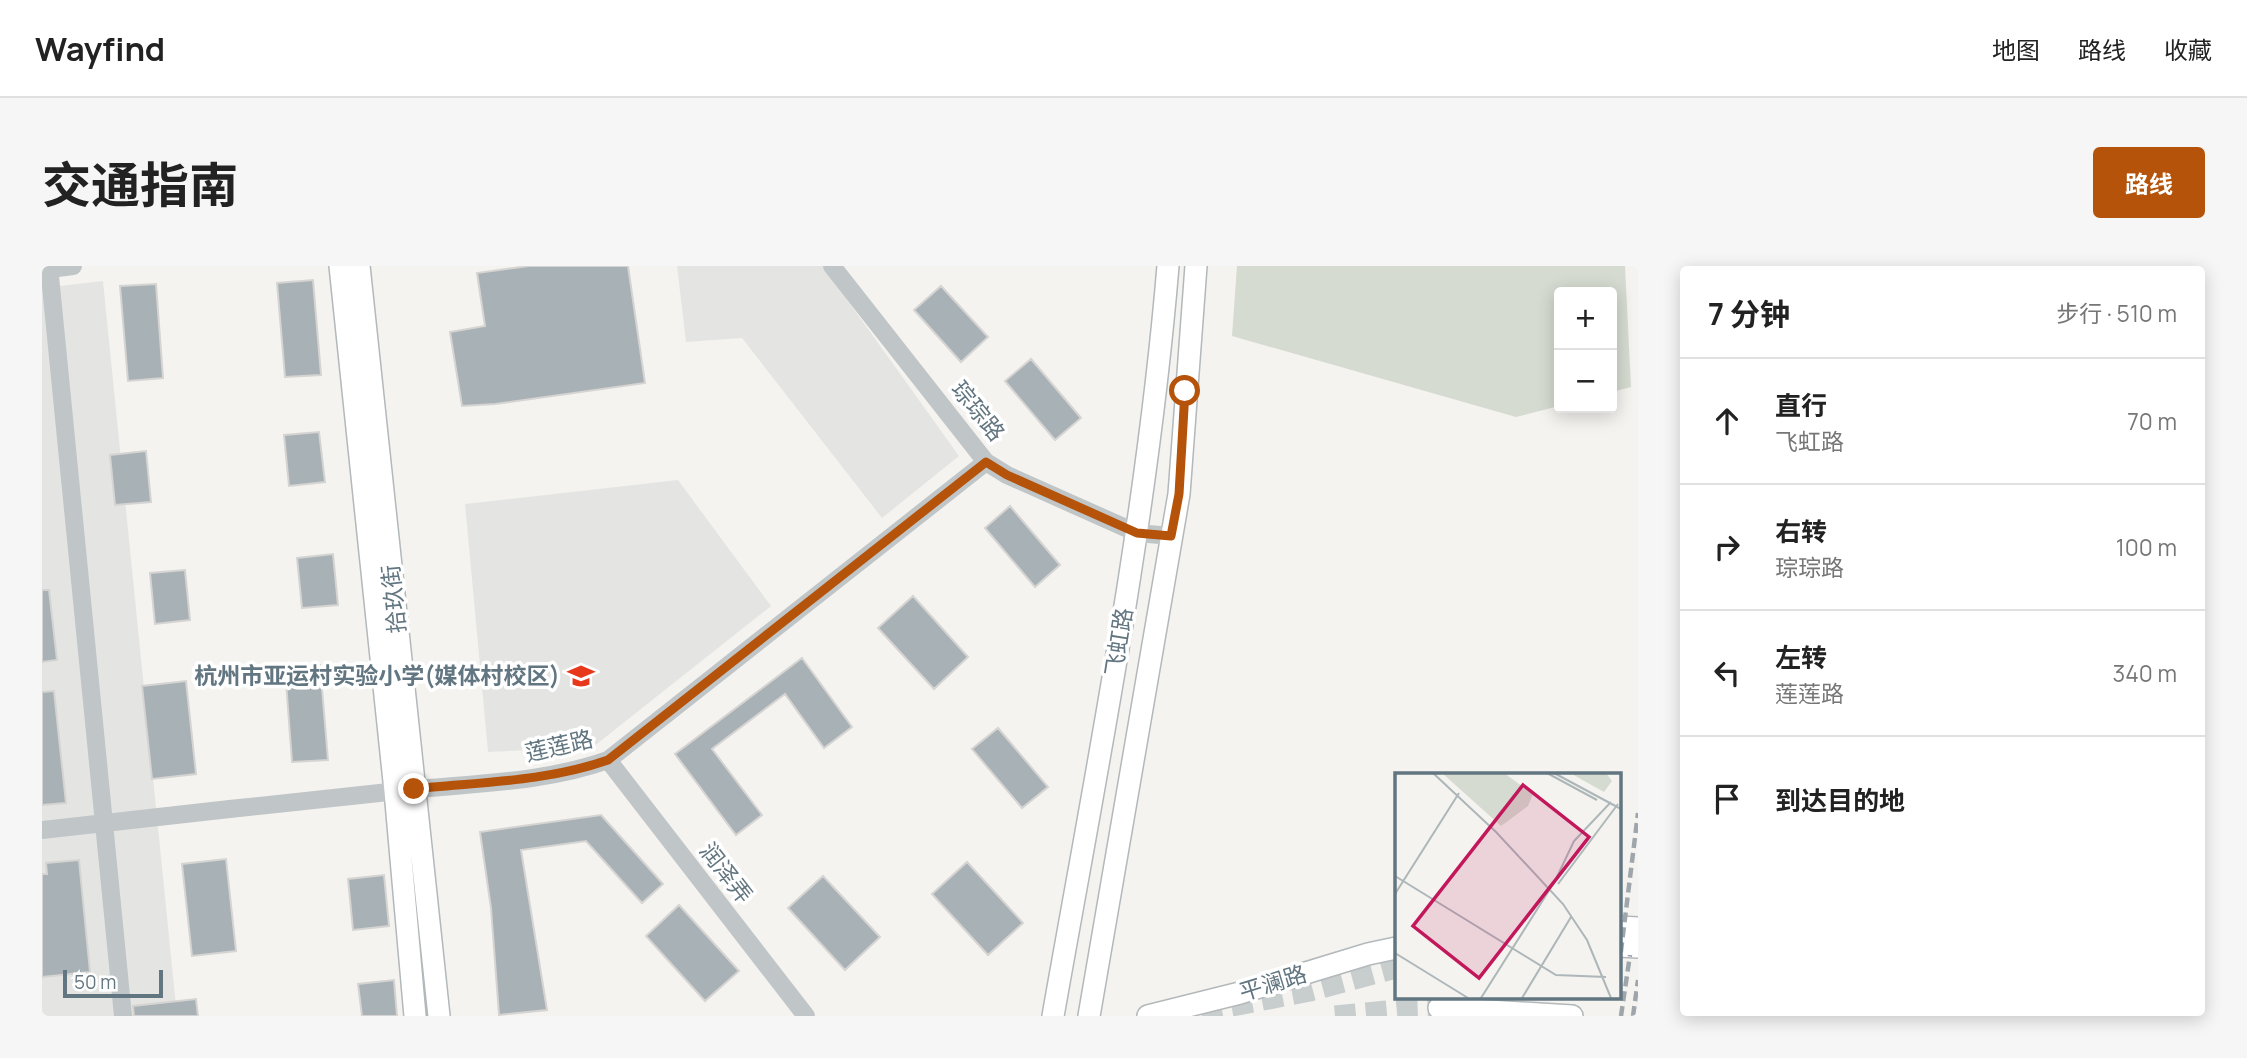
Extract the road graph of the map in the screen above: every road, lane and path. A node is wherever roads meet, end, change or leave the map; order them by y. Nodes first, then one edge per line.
1 (73, 266) edge
2 (340, 266) edge
3 (359, 266) edge
4 (832, 266) edge
5 (1168, 266) edge
6 (1196, 266) edge
7 (47, 268) edge
8 (986, 462) junction
9 (1137, 533) junction
10 (1171, 536) junction
11 (608, 760) junction
12 (404, 790) junction
13 (103, 823) junction
14 (42, 830) edge
15 (1620, 927) edge
16 (1638, 928) edge
17 (1620, 946) edge
18 (1638, 947) edge
19 (1395, 948) edge
20 (1439, 1008) tunnel mouth
21 (123, 1016) edge
22 (415, 1016) edge
23 (439, 1016) edge
24 (806, 1016) edge
25 (1053, 1016) edge
26 (1089, 1016) edge
27 (1148, 1016) edge
28 (1572, 1016) edge

1 - 7 street
2 - 12 main road, 拾玖街
3 - 12 main road, 拾玖街
4 - 8 street, 琮琮路
5 - 9 main road, 飞虹路
6 - 10 main road, 飞虹路
7 - 13 street
8 - 9 street, 琮琮路
8 - 11 street, 莲莲路
9 - 10 street, 琮琮路
9 - 25 main road, 飞虹路
10 - 26 main road, 飞虹路
11 - 12 street, 莲莲路
11 - 24 street, 润泽弄
12 - 13 street, 莲莲路
12 - 22 main road, 拾玖街
12 - 23 main road, 拾玖街
13 - 14 street, 莲莲路
13 - 21 street
15 - 16 main road
17 - 18 main road
19 - 27 main road, 平澜路
20 - 28 main road

